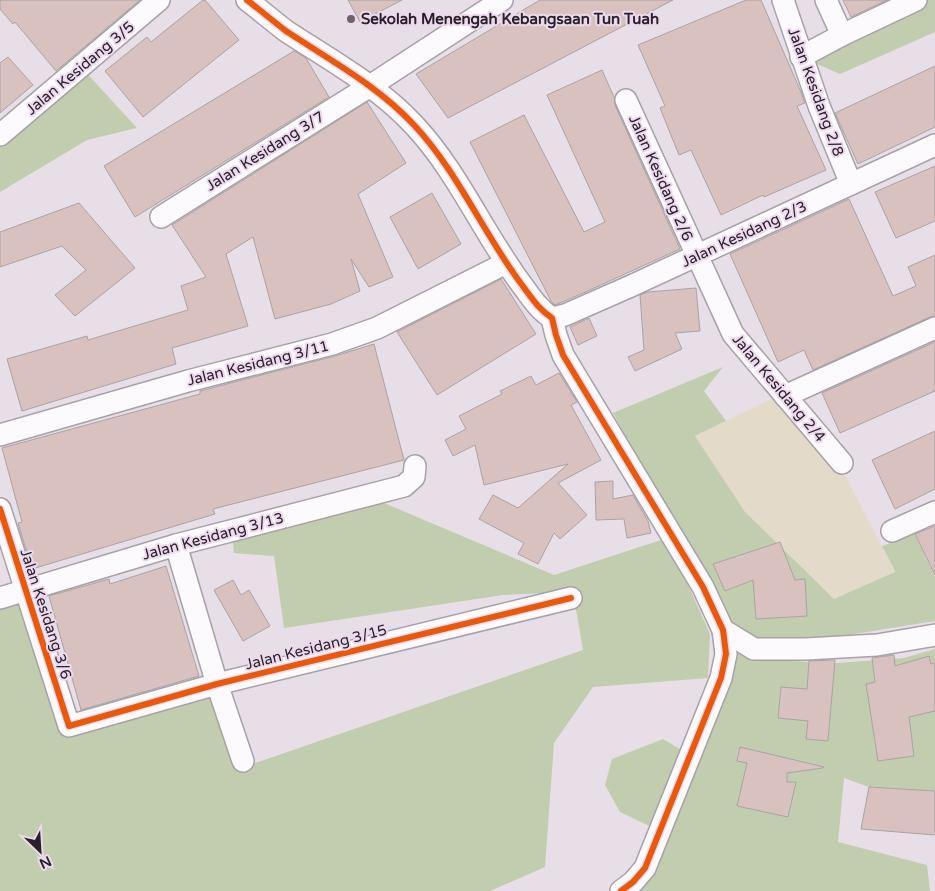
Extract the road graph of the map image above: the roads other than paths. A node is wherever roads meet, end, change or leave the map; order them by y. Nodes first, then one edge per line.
1 (159, 0) edge
2 (248, 0) edge
3 (502, 0) edge
4 (783, 0) edge
5 (826, 0) edge
6 (916, 0) edge
7 (842, 35) junction
8 (801, 57) junction
9 (370, 86) junction
10 (626, 100) dead end
11 (0, 135) edge
12 (935, 145) edge
13 (851, 184) junction
14 (161, 217) dead end
15 (696, 256) junction
16 (506, 263) junction
17 (552, 318) junction
18 (935, 328) edge
19 (785, 396) junction
20 (0, 435) edge
21 (842, 463) dead end
22 (415, 466) dead end
23 (0, 509) edge
24 (935, 512) edge
25 (892, 531) dead end
26 (176, 545) junction
27 (25, 591) junction
28 (0, 598) edge
29 (571, 598) dead end
30 (724, 630) junction
31 (935, 635) edge
32 (217, 684) junction
33 (69, 726) joint
34 (243, 761) dead end
35 (621, 891) edge

1 - 11 street, Jalan Kesidang 3/5
2 - 9 street
3 - 9 street, Jalan Kesidang 3/7
4 - 8 street, Jalan Kesidang 2/8
5 - 7 street
6 - 7 street
7 - 8 street
8 - 13 street, Jalan Kesidang 2/8
9 - 14 street, Jalan Kesidang 3/7
9 - 16 street
10 - 15 street, Jalan Kesidang 2/6
12 - 13 street, Jalan Kesidang 2/3
13 - 15 street, Jalan Kesidang 2/3
15 - 17 street, Jalan Kesidang 2/3
15 - 19 street, Jalan Kesidang 2/4
16 - 17 street
16 - 20 street, Jalan Kesidang 3/11
17 - 30 street
18 - 19 street
19 - 21 street, Jalan Kesidang 2/4
22 - 26 street, Jalan Kesidang 3/13
23 - 27 street, Jalan Kesidang 3/6
24 - 25 street
26 - 27 street, Jalan Kesidang 3/13
26 - 32 street
27 - 28 street, Jalan Kesidang 3/13
27 - 33 street, Jalan Kesidang 3/6
29 - 32 street, Jalan Kesidang 3/15
30 - 31 street
30 - 35 street
32 - 33 street, Jalan Kesidang 3/15
32 - 34 street

